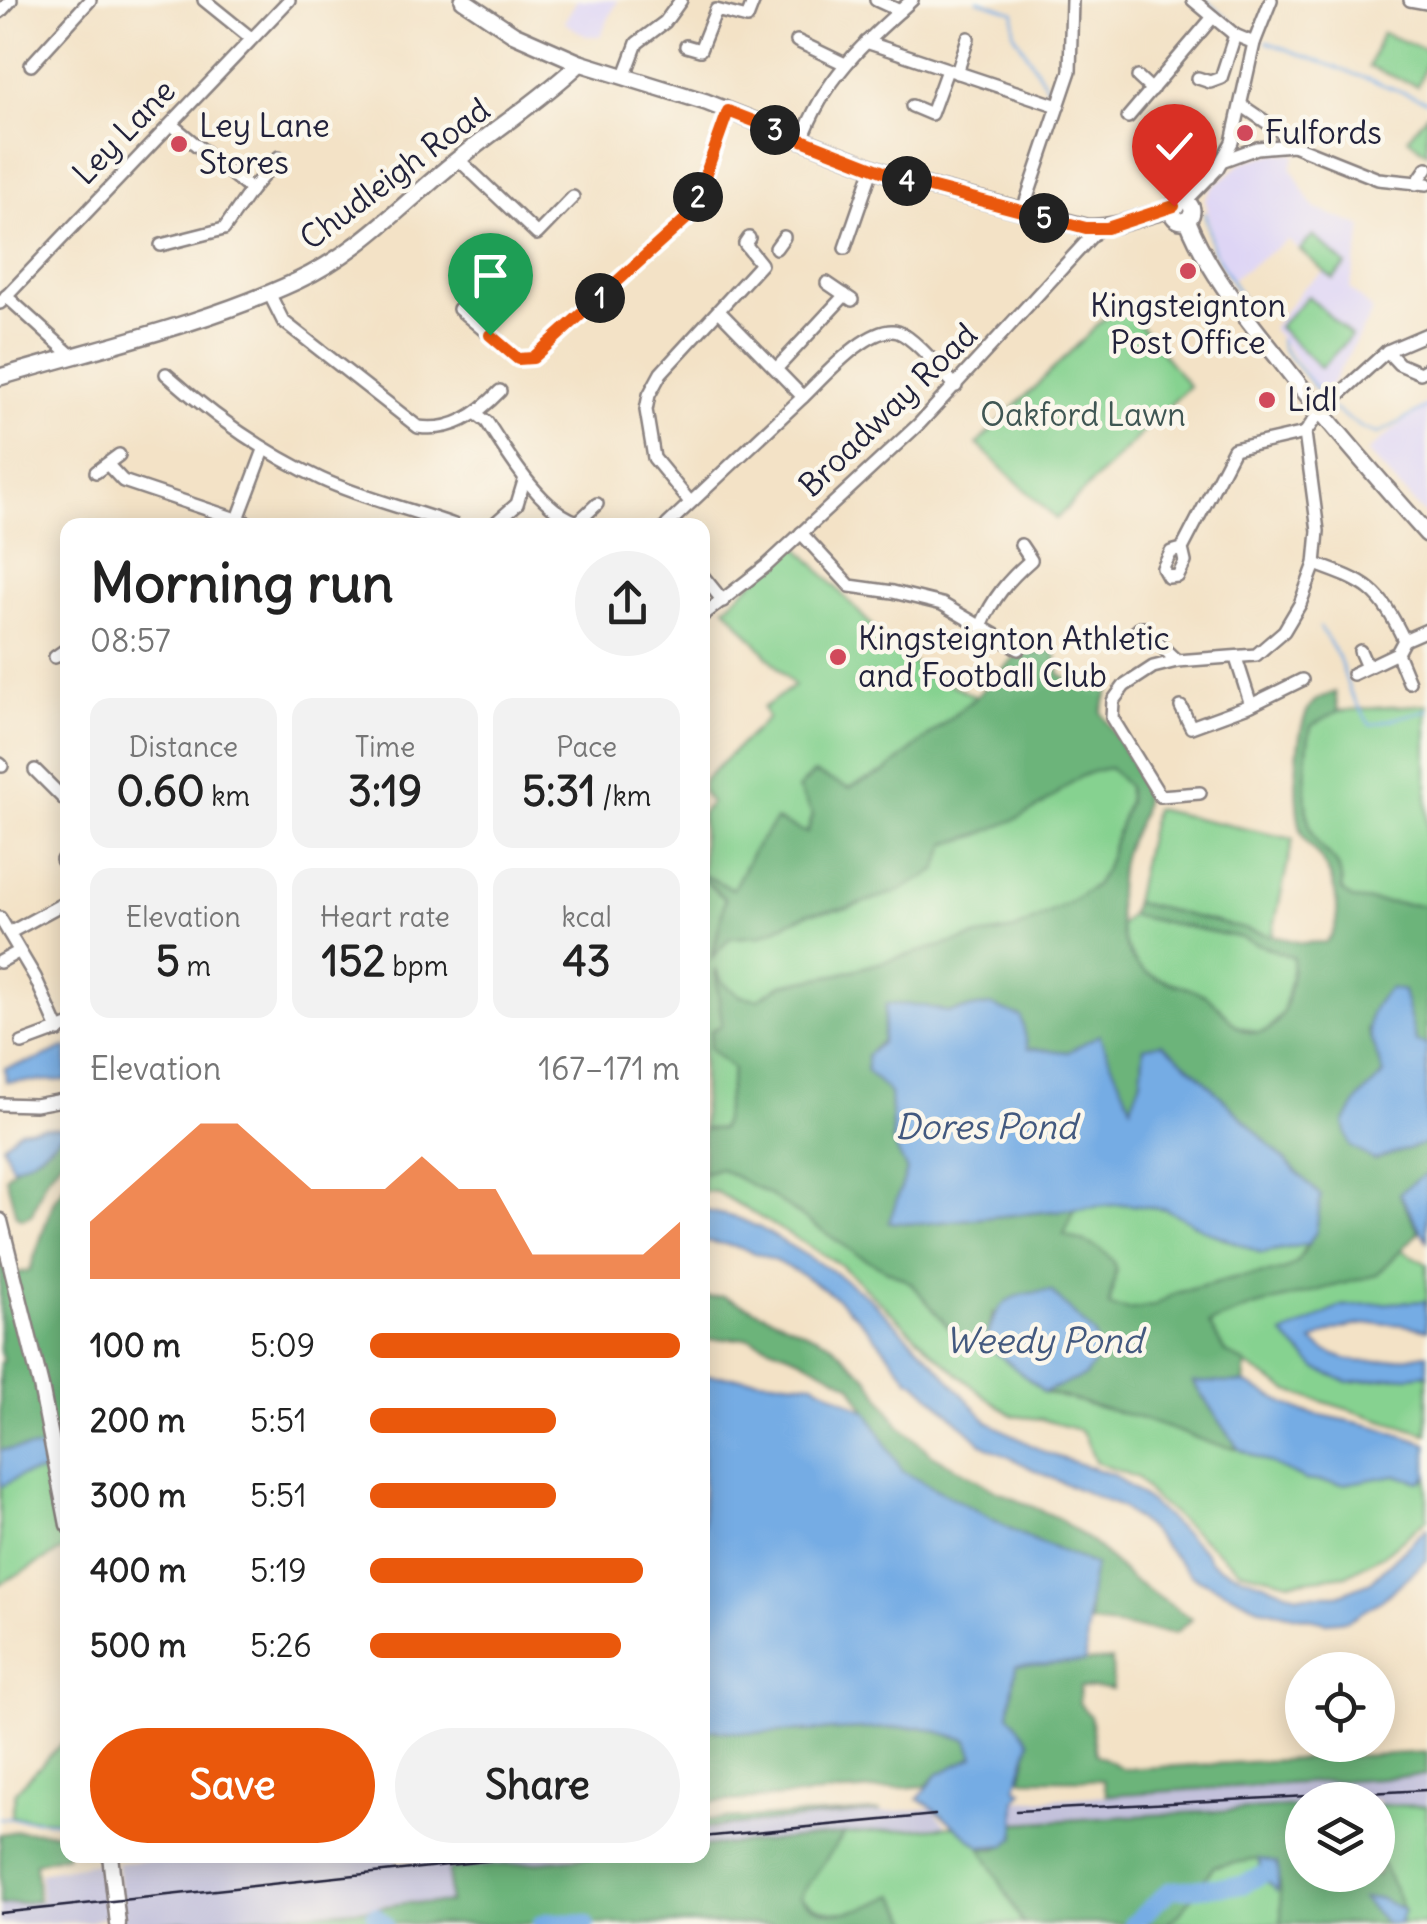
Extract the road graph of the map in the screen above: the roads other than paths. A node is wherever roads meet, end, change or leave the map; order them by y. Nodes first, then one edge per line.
1 (12, 0) edge
2 (90, 0) edge
3 (204, 0) edge
4 (289, 0) edge
5 (463, 0) edge
6 (680, 0) edge
7 (754, 0) edge
8 (876, 0) edge
9 (912, 0) edge
10 (1072, 0) edge
11 (1193, 0) edge
12 (1271, 0) edge
13 (1410, 0) edge
14 (1427, 3) edge
15 (900, 11) junction
16 (0, 12) edge
17 (1213, 17) junction
18 (1235, 34) junction
19 (251, 38) junction
20 (968, 38) dead end
21 (797, 42) dead end
22 (866, 42) junction
23 (1254, 43) junction
24 (686, 46) dead end
25 (580, 63) junction
26 (845, 64) junction
27 (31, 65) dead end
28 (952, 72) junction
29 (626, 75) junction
30 (1138, 78) dead end
31 (1198, 78) dead end
32 (1152, 90) junction
33 (1242, 105) junction
34 (912, 106) dead end
35 (1058, 106) junction
36 (728, 111) junction
37 (1128, 117) dead end
38 (172, 125) junction
39 (802, 140) junction
40 (1187, 140) dead end
41 (1293, 145) junction
42 (279, 158) dead end
43 (458, 159) junction
44 (1224, 160) junction
45 (873, 166) junction
46 (1427, 168) edge
47 (1210, 176) junction
48 (1422, 184) edge
49 (251, 190) junction
50 (573, 197) dead end
51 (1179, 205) junction
52 (1022, 213) junction
53 (1099, 228) junction
54 (748, 238) dead end
55 (161, 244) dead end
56 (844, 248) dead end
57 (827, 283) dead end
58 (270, 293) junction
59 (2, 299) edge
60 (459, 308) dead end
61 (718, 311) junction
62 (1427, 334) edge
63 (1387, 351) junction
64 (72, 356) junction
65 (776, 368) junction
66 (1427, 369) edge
67 (166, 374) dead end
68 (0, 378) edge
69 (956, 386) junction
70 (500, 391) dead end
71 (803, 397) junction
72 (1326, 406) junction
73 (478, 415) junction
74 (1304, 433) junction
75 (264, 450) junction
76 (118, 455) dead end
77 (108, 465) junction
78 (96, 472) dead end
79 (524, 480) junction
80 (690, 502) junction
81 (598, 504) dead end
82 (235, 518) edge
83 (238, 518) edge
84 (434, 518) edge
85 (501, 518) edge
86 (565, 518) edge
87 (582, 518) edge
88 (674, 518) edge
89 (801, 533) junction
90 (1427, 534) edge
91 (1021, 545) dead end
92 (1182, 549) dead end
93 (1315, 564) junction
94 (710, 585) edge
95 (723, 601) junction
96 (710, 610) edge
97 (981, 626) junction
98 (1427, 630) edge
99 (1130, 637) dead end
100 (1404, 640) junction
101 (1019, 649) dead end
102 (1360, 650) dead end
103 (1398, 653) junction
104 (1236, 658) junction
105 (1177, 660) junction
106 (1368, 668) junction
107 (1353, 674) dead end
108 (1302, 680) dead end
109 (1409, 682) dead end
110 (1251, 704) junction
111 (1182, 707) dead end
112 (35, 770) dead end
113 (1200, 793) dead end
114 (60, 795) edge
115 (60, 905) edge
116 (0, 918) edge
117 (9, 933) junction
118 (18, 952) junction
119 (0, 962) edge
120 (60, 1023) edge
121 (60, 1030) edge
122 (22, 1043) dead end
123 (60, 1101) edge
124 (4, 1107) edge
125 (0, 1220) edge
126 (60, 1483) edge
127 (110, 1863) edge
128 (118, 1924) edge

1 - 16 street
2 - 27 street
3 - 19 street
4 - 19 street, Ley Lane
5 - 25 main road
6 - 29 street
7 - 24 street
8 - 15 street
9 - 15 street
10 - 35 street
11 - 17 street
12 - 23 street
13 - 14 street
15 - 22 street
17 - 18 street
17 - 32 street
18 - 23 street
18 - 31 street
19 - 38 street, Ley Lane
20 - 28 street
21 - 26 street
22 - 26 street
22 - 28 street
23 - 33 street
25 - 29 main road
25 - 43 main road, Chudleigh Road
26 - 39 street
28 - 34 street
28 - 35 street
29 - 36 main road
30 - 32 street
32 - 37 street
33 - 41 street
33 - 44 street
35 - 52 street
36 - 39 main road
36 - 60 street
38 - 49 street
38 - 59 street, Ley Lane
39 - 45 main road
40 - 47 street
41 - 44 street
41 - 48 street
42 - 49 street
43 - 50 street
43 - 58 main road, Chudleigh Road
44 - 47 street
45 - 52 main road
45 - 56 street
46 - 48 street
47 - 51 street
49 - 55 street
51 - 53 main road
51 - 72 main road
52 - 53 main road
53 - 69 street, Broadway Road
54 - 61 street
57 - 65 street
58 - 64 main road, Chudleigh Road
58 - 73 street
59 - 64 street
61 - 65 street
61 - 80 street
62 - 63 street
63 - 66 street
63 - 72 street
64 - 68 main road, Chudleigh Road
65 - 71 street
67 - 75 street
69 - 71 street
69 - 89 street, Broadway Road
70 - 73 street
71 - 80 street
72 - 74 street
72 - 90 main road
73 - 79 street
74 - 92 street
74 - 93 street
75 - 83 street
75 - 84 street
76 - 77 street
77 - 78 street
77 - 82 street
79 - 85 street
79 - 86 street
80 - 88 street
81 - 87 street
89 - 95 street, Broadway Road
89 - 97 street
91 - 97 street
93 - 100 street
93 - 104 street
94 - 95 street
95 - 96 street, Broadway Road
97 - 101 street
98 - 100 street
99 - 105 street
100 - 103 street
102 - 106 street
103 - 106 street
103 - 109 street
104 - 105 street
104 - 110 street
105 - 113 street
106 - 107 street
108 - 110 street
110 - 111 street
112 - 114 street
115 - 117 street
116 - 117 street
117 - 118 street
118 - 119 street
118 - 120 street
121 - 122 street
123 - 124 street
125 - 126 street
127 - 128 street

